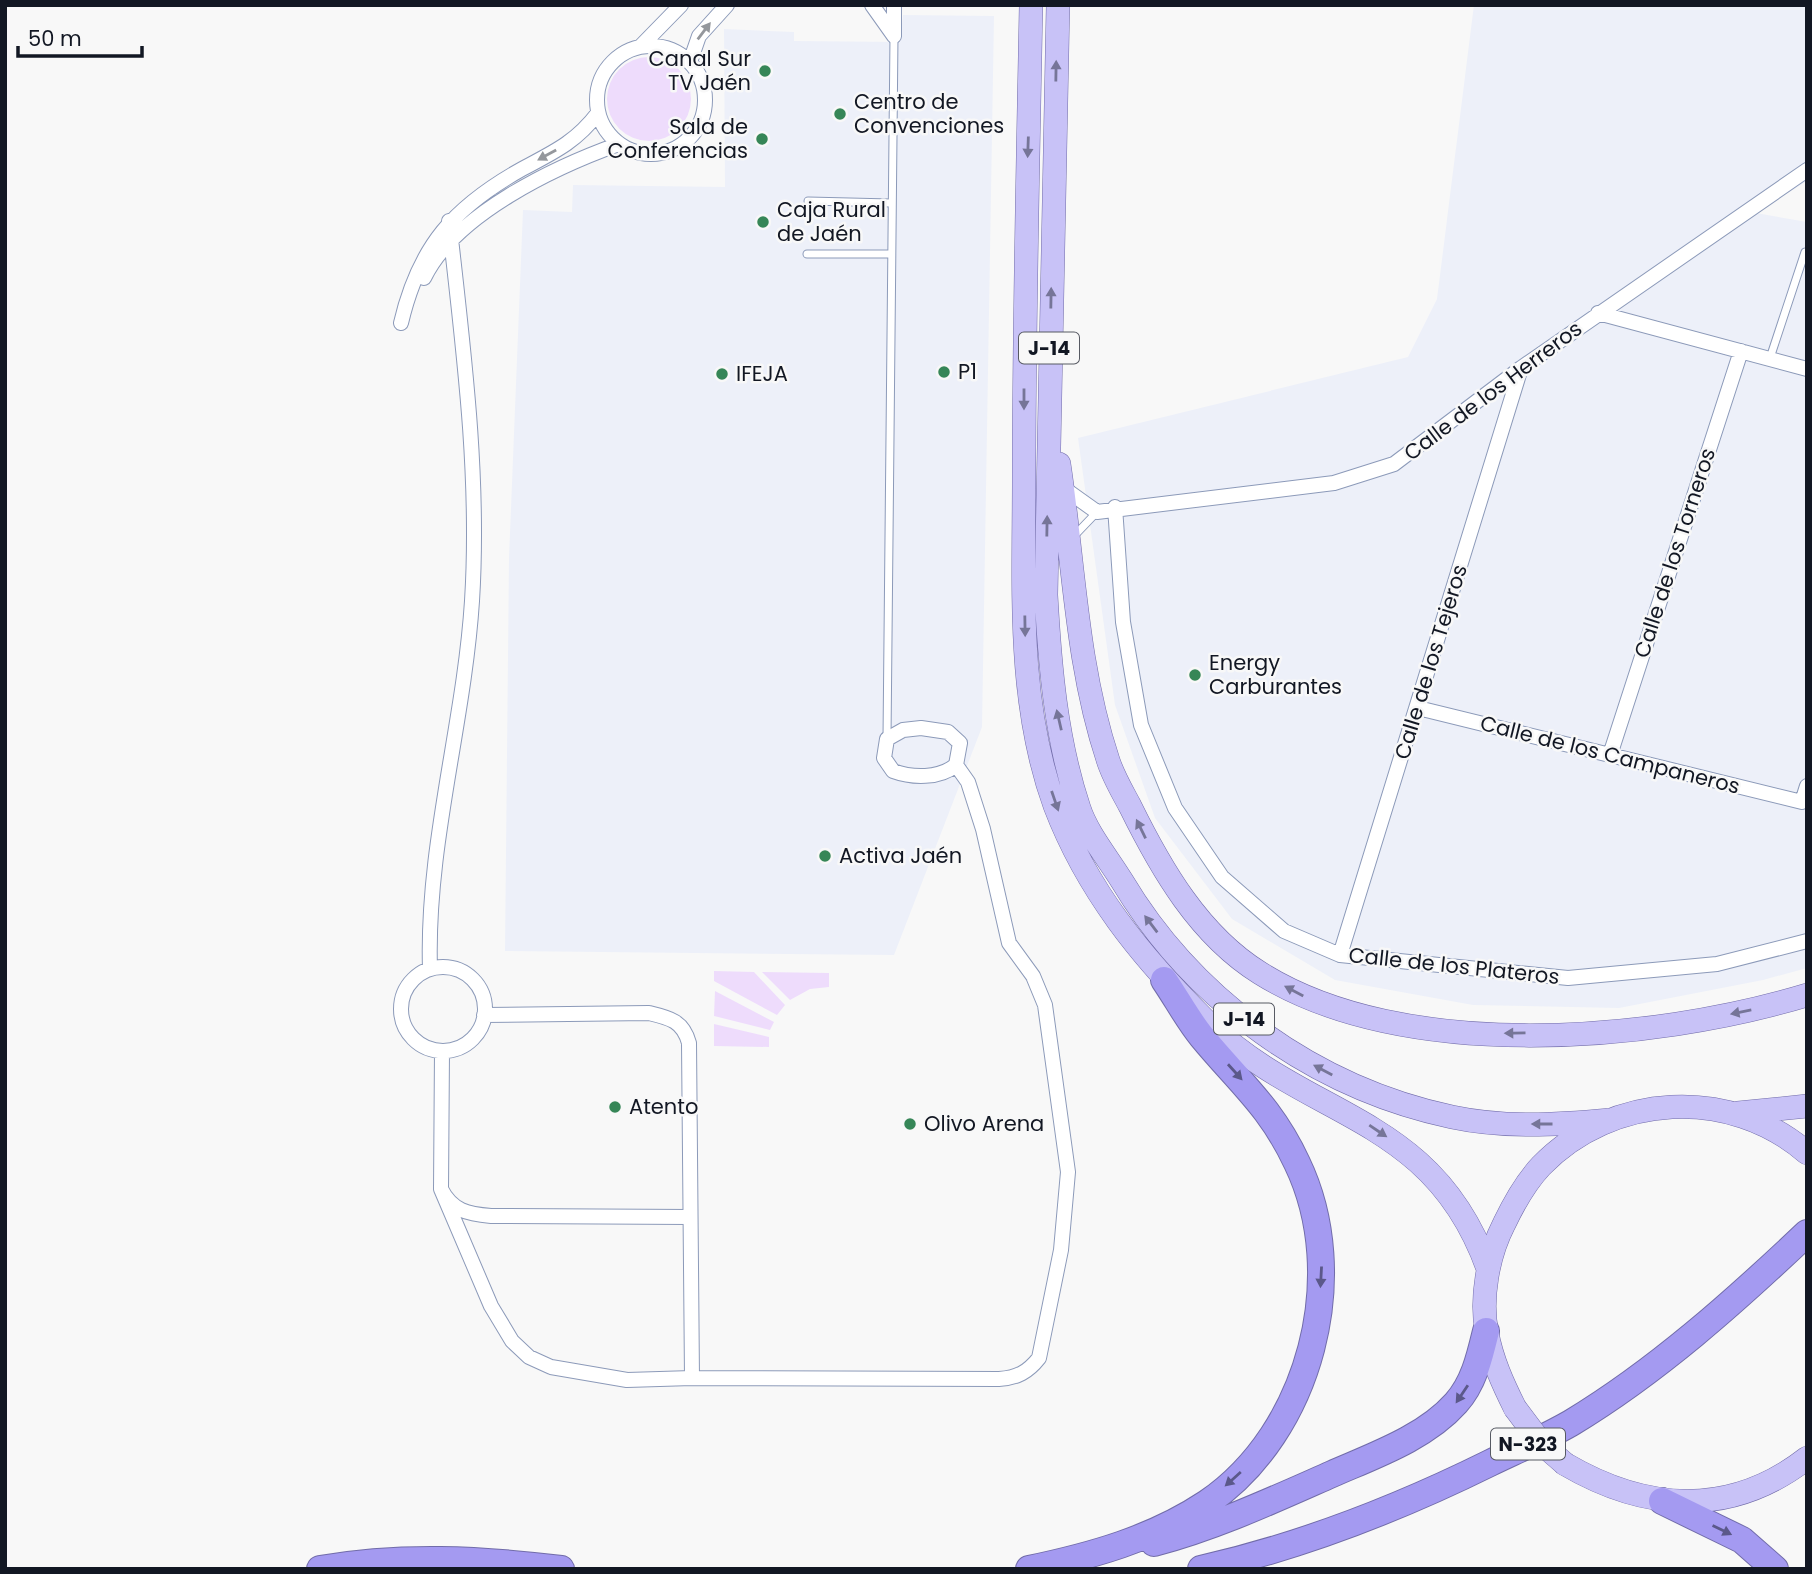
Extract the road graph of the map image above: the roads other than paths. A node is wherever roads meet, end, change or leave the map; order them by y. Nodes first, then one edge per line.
1 (681, 5) edge
2 (727, 5) edge
3 (872, 5) edge
4 (894, 5) edge
5 (1031, 5) edge
6 (1058, 5) edge
7 (894, 36) junction
8 (640, 47) junction
9 (690, 62) junction
10 (598, 113) junction
11 (620, 144) junction
12 (1807, 170) edge
13 (808, 201) dead end
14 (891, 203) junction
15 (478, 220) junction
16 (449, 221) junction
17 (451, 241) junction
18 (1805, 252) dead end
19 (807, 254) dead end
20 (891, 254) junction
21 (455, 264) junction
22 (1598, 313) junction
23 (1741, 351) junction
24 (1769, 359) junction
25 (1521, 368) junction
26 (1807, 369) edge
27 (1048, 394) junction
28 (1062, 487) junction
29 (1115, 507) junction
30 (1097, 512) junction
31 (1062, 554) junction
32 (1052, 692) junction
33 (1418, 708) junction
34 (887, 739) junction
35 (1610, 755) junction
36 (956, 765) junction
37 (1807, 786) edge
38 (1807, 940) edge
39 (1340, 955) junction
40 (430, 969) junction
41 (1164, 980) junction
42 (1807, 995) edge
43 (484, 1015) junction
44 (442, 1051) junction
45 (1807, 1106) edge
46 (1738, 1113) junction
47 (1610, 1120) junction
48 (1807, 1153) edge
49 (442, 1189) junction
50 (690, 1217) junction
51 (1807, 1233) edge
52 (1488, 1269) junction
53 (1486, 1331) junction
54 (692, 1378) junction
55 (1807, 1458) edge
56 (1662, 1501) junction
57 (1084, 1557) junction
58 (320, 1569) edge
59 (561, 1569) edge
60 (1029, 1569) edge
61 (1201, 1569) edge
62 (1775, 1569) edge

1 - 8 street
9 -> 2 street
3 - 7 street
4 - 7 street
5 -> 41 main road, J-14
27 -> 6 main road, J-14
7 - 14 lane
8 - 9 street
8 - 10 street
9 - 11 street
10 - 11 street
10 -> 16 street
11 - 15 street
12 - 22 street, Calle de los Herreros
13 - 14 lane
14 - 20 lane
15 - 17 street
15 - 21 street
16 - 17 street
16 - 17 street
17 - 21 street
18 - 24 lane
19 - 20 lane
20 - 34 lane
21 - 40 street
22 - 23 street
22 - 25 street, Calle de los Herreros
23 - 24 street
23 - 35 street, Calle de los Torneros
24 - 26 street
25 - 29 street, Calle de los Herreros
25 - 33 street, Calle de los Tejeros
27 - 28 main road
32 -> 27 main road, J-14
28 - 30 street
28 - 31 main road
29 - 30 street, Calle de los Herreros
29 - 39 street, Calle de los Plateros
30 - 31 lane
31 - 32 lane
42 -> 31 main road
47 -> 32 main road, J-14
33 - 35 street, Calle de los Campaneros
33 - 39 street, Calle de los Tejeros
34 - 36 street
34 - 36 street
35 - 37 street, Calle de los Campaneros
36 - 54 street
38 - 39 street, Calle de los Plateros
40 - 43 street
40 - 44 street
41 -> 52 main road
41 -> 57 highway
43 - 44 street
43 - 50 street
44 - 49 street
45 - 46 main road
46 - 47 main road
46 - 48 main road
47 - 52 main road
49 - 50 street
49 - 54 street
50 - 54 street
51 - 61 highway, N-323
52 - 53 main road
53 - 56 main road, bridge
53 -> 57 highway
55 - 56 main road
56 -> 62 highway
57 - 60 highway
58 - 59 highway

